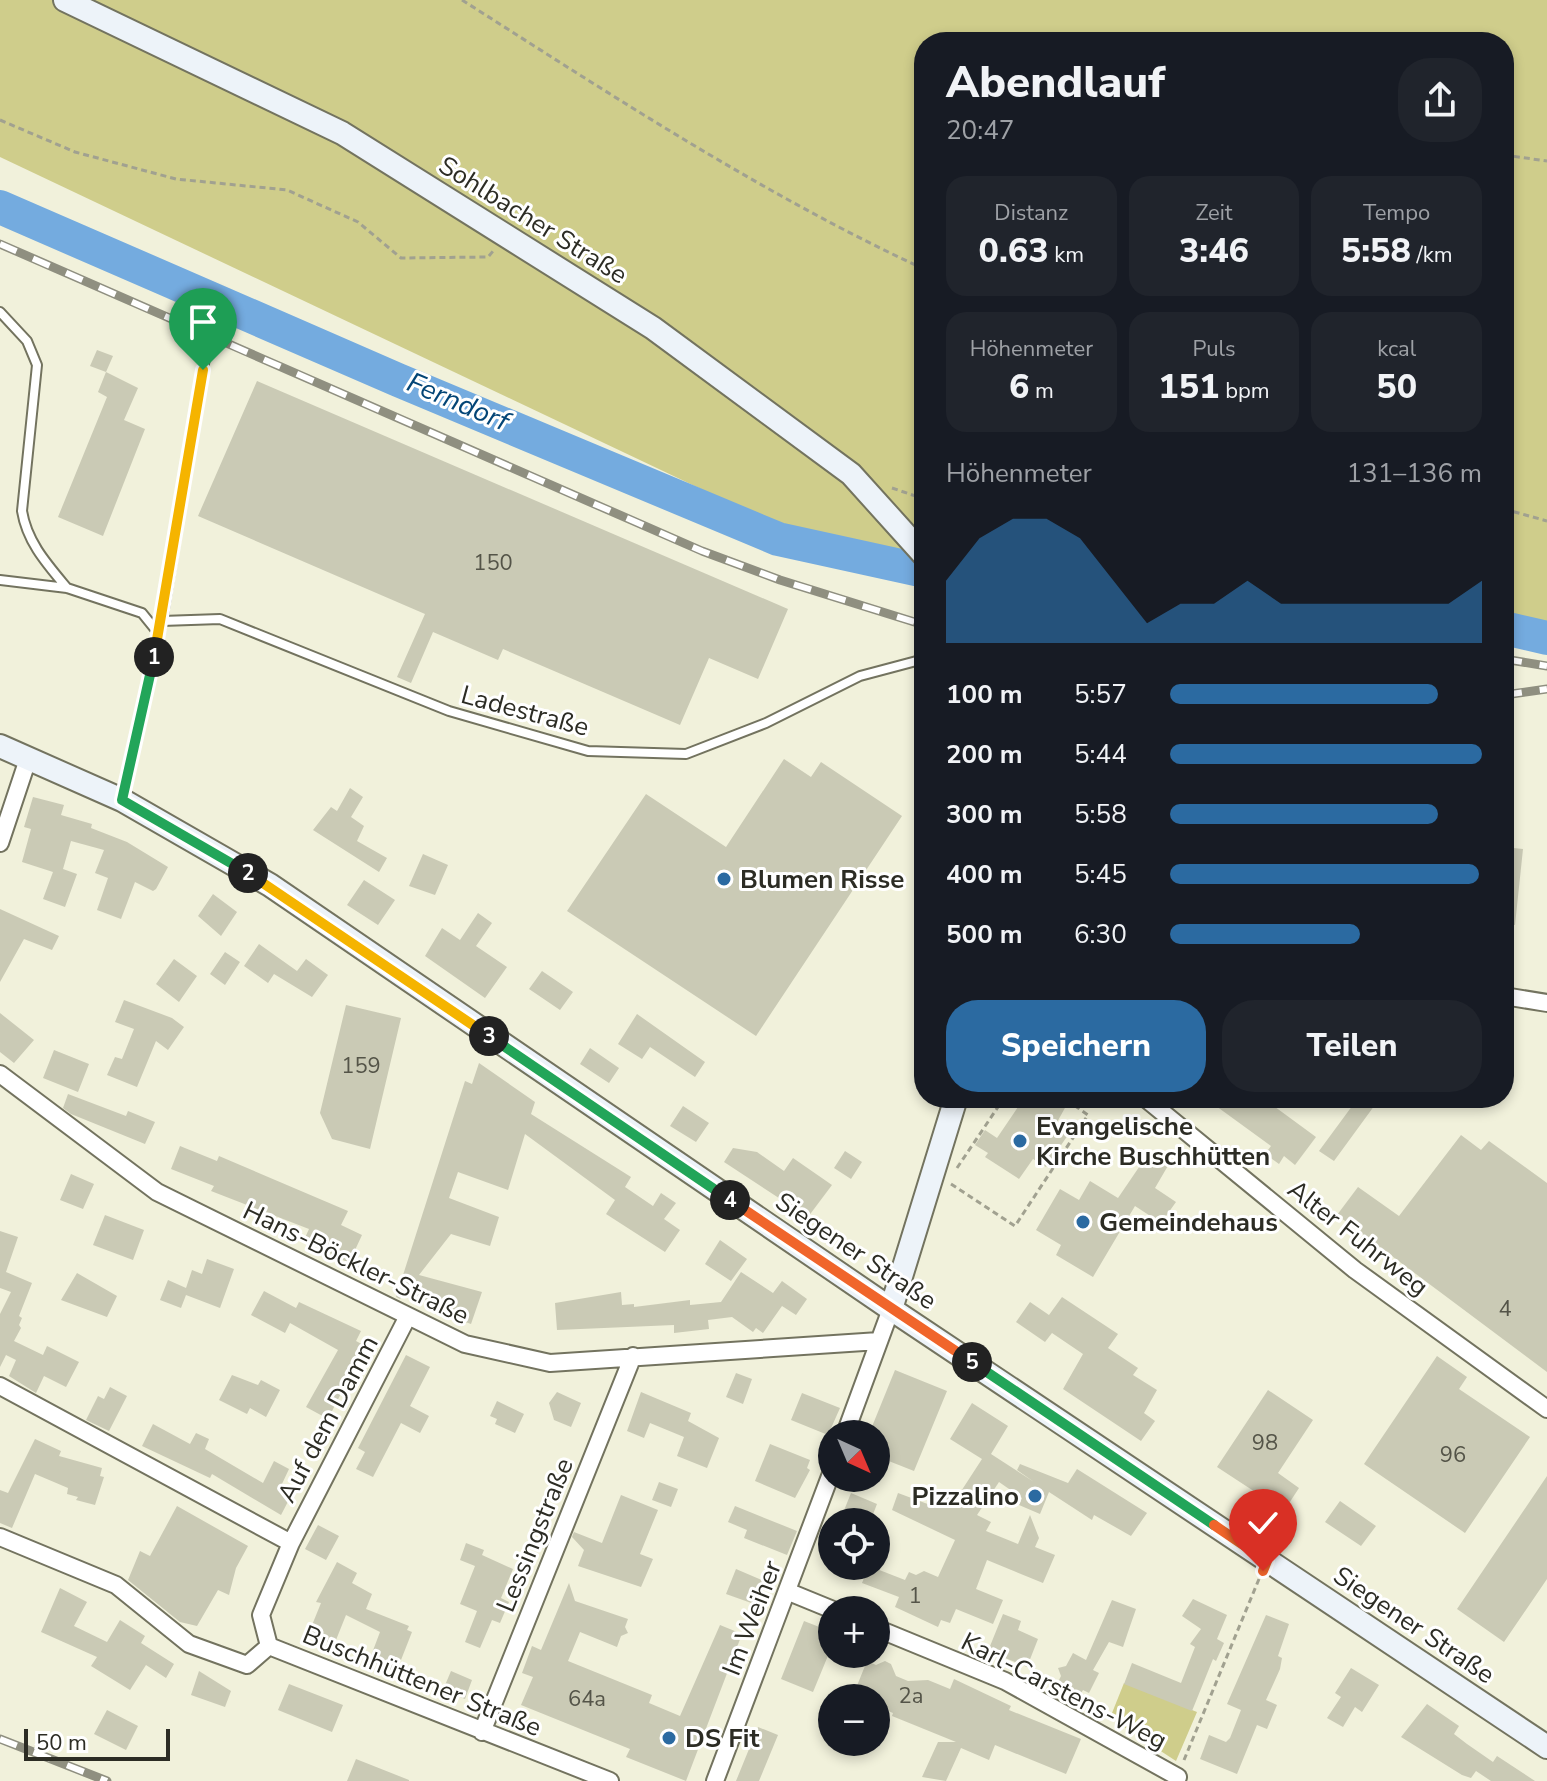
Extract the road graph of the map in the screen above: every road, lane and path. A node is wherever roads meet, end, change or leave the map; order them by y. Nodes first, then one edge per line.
1 (65, 0) edge
2 (462, 0) edge
3 (0, 120) edge
4 (1514, 156) edge
5 (1547, 161) edge
6 (505, 236) junction
7 (914, 264) edge
8 (0, 312) edge
9 (205, 358) dead end
10 (1514, 512) edge
11 (1547, 521) edge
12 (914, 543) edge
13 (0, 580) edge
14 (67, 588) junction
15 (162, 621) junction
16 (159, 634) junction
17 (914, 662) edge
18 (0, 746) edge
19 (28, 759) junction
20 (122, 800) junction
21 (0, 843) edge
22 (1514, 998) edge
23 (1547, 1003) edge
24 (0, 1074) edge
25 (953, 1108) edge
26 (997, 1108) edge
27 (1078, 1108) edge
28 (1157, 1108) edge
29 (956, 1170) dead end
30 (948, 1182) dead end
31 (891, 1309) junction
32 (407, 1318) junction
33 (879, 1341) junction
34 (633, 1356) junction
35 (0, 1386) edge
36 (1547, 1409) edge
37 (850, 1420) edge
38 (825, 1492) edge
39 (0, 1537) edge
40 (291, 1543) junction
41 (1267, 1561) junction
42 (789, 1592) junction
43 (818, 1604) edge
44 (890, 1634) edge
45 (269, 1646) junction
46 (482, 1732) junction
47 (1547, 1747) edge
48 (1181, 1779) edge
49 (610, 1781) edge
50 (715, 1781) edge

1 - 6 main road, Sohlbacher Straße
2 - 7 path
3 - 6 path
4 - 5 path
6 - 12 main road, Sohlbacher Straße
8 - 14 lane
9 - 15 lane
10 - 11 path
13 - 14 lane
14 - 16 lane
15 - 16 lane
15 - 17 lane, Ladestraße
16 - 20 lane
18 - 19 main road, Siegener Straße
19 - 20 main road, Siegener Straße
19 - 21 street
20 - 31 main road, Siegener Straße
22 - 23 street
24 - 32 street, Hans-Böckler-Straße
25 - 31 main road
26 - 29 path
27 - 30 path
28 - 36 street, Alter Fuhrweg
31 - 33 street
31 - 41 main road, Siegener Straße
32 - 34 street, Hans-Böckler-Straße
32 - 40 street, Auf dem Damm
33 - 34 street, Hans-Böckler-Straße
33 - 37 street
34 - 46 street, Lessingstraße
35 - 40 street
38 - 42 street, Im Weiher
39 - 45 street
40 - 45 street, Buschhüttener Straße
41 - 47 main road, Siegener Straße
41 - 48 path
42 - 43 street
42 - 50 street, Im Weiher
44 - 48 street, Karl-Carstens-Weg
45 - 46 street, Buschhüttener Straße
46 - 49 street, Buschhüttener Straße

